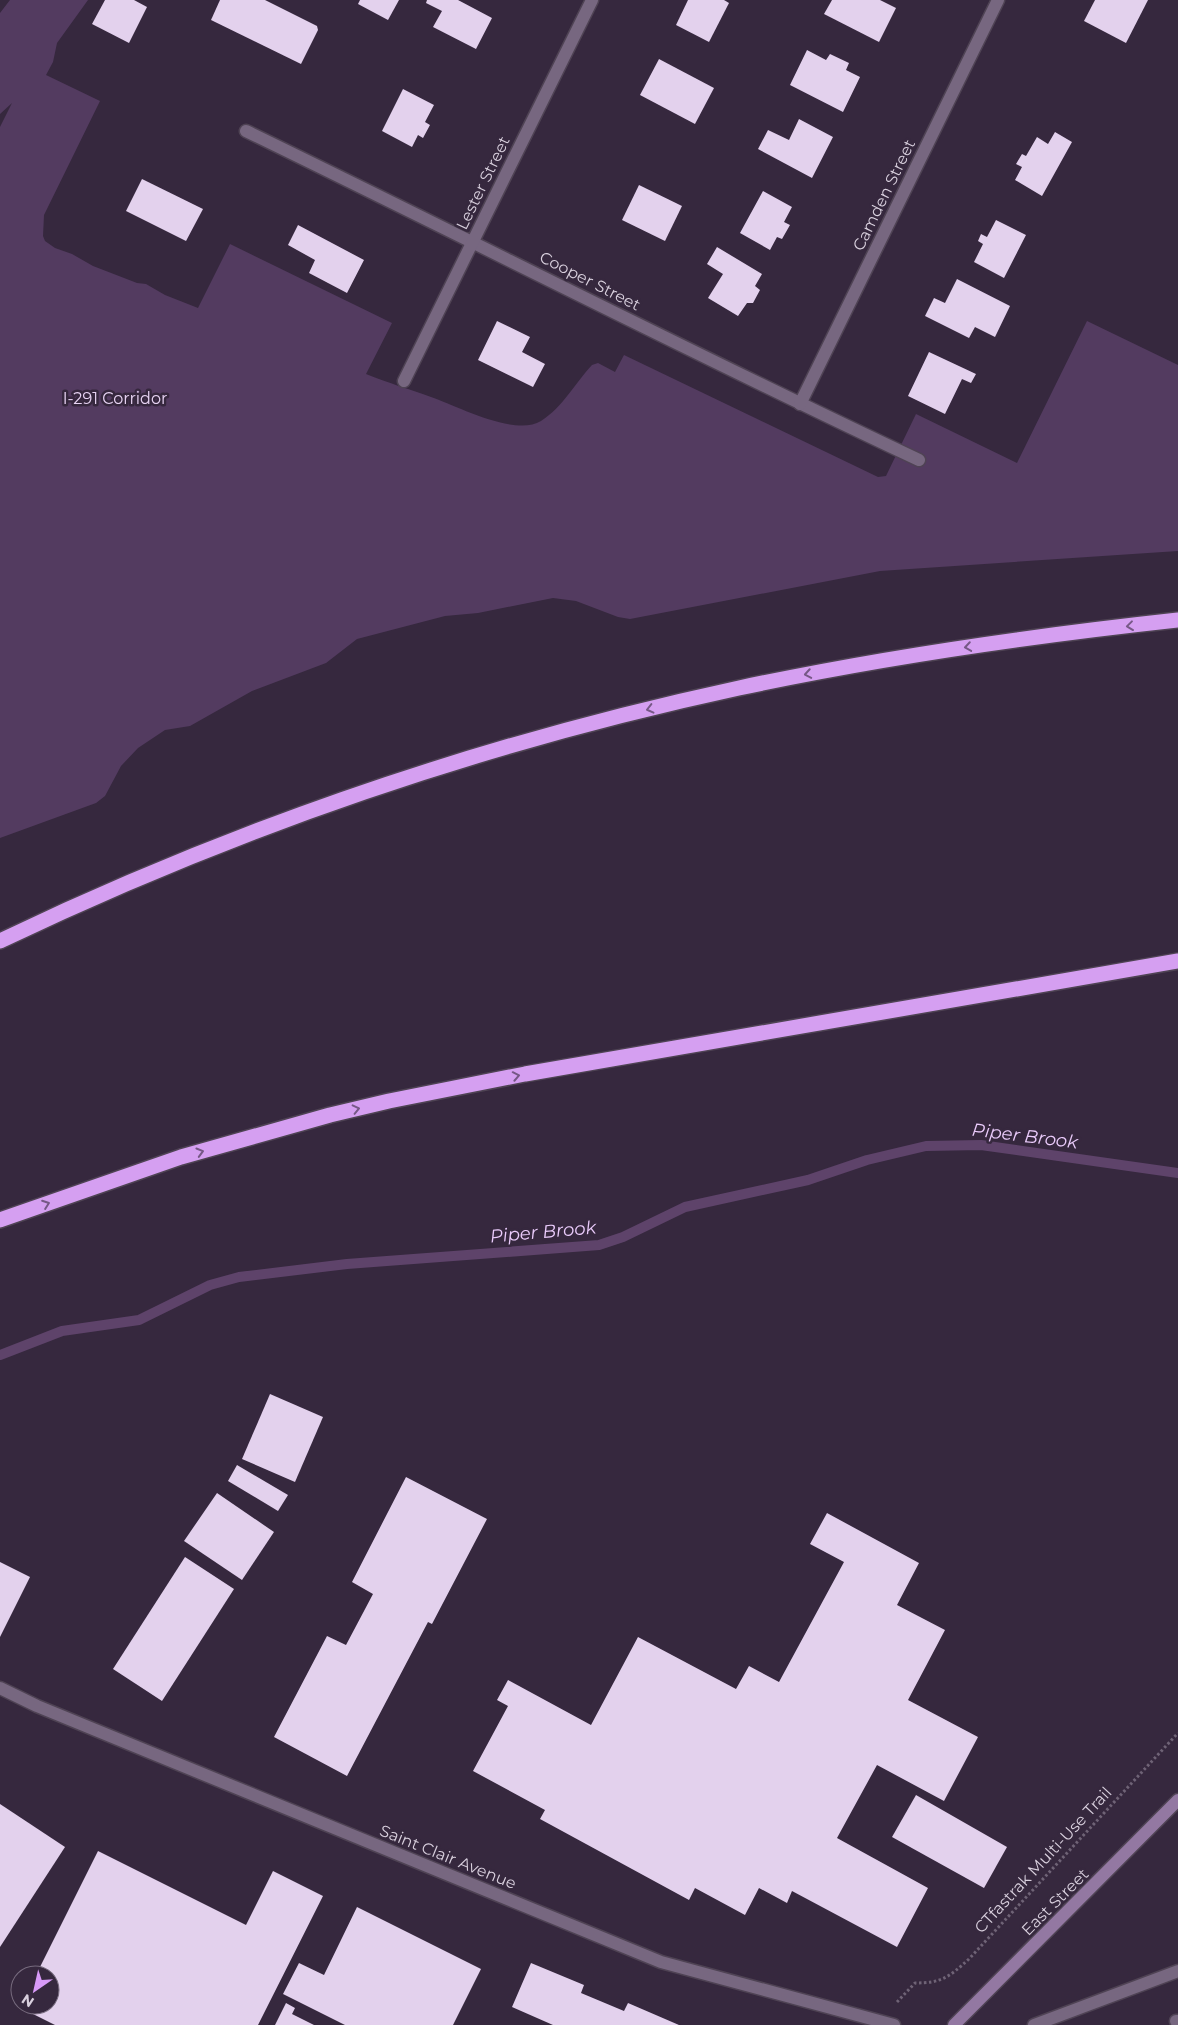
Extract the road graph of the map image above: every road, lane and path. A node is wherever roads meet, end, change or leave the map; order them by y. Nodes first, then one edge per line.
1 (592, 0) edge
2 (998, 0) edge
3 (246, 131) dead end
4 (472, 241) junction
5 (404, 381) dead end
6 (800, 404) junction
7 (919, 460) dead end
8 (1178, 620) edge
9 (0, 941) edge
10 (1178, 961) edge
11 (0, 1220) edge
12 (0, 1688) edge
13 (1178, 1732) edge
14 (1178, 1800) edge
15 (1178, 1971) edge
16 (915, 1983) dead end
17 (894, 2025) edge
18 (954, 2025) edge
19 (1034, 2025) edge

1 - 4 street, Lester Street
2 - 6 street, Camden Street
3 - 4 street, Cooper Street
4 - 5 street, Lester Street
4 - 6 street, Cooper Street
6 - 7 street, Cooper Street
8 -> 9 highway
11 -> 10 highway
12 - 17 street, Saint Clair Avenue
13 - 16 path, CTfastrak Multi-Use Trail
14 - 18 main road, East Street
15 - 19 street

